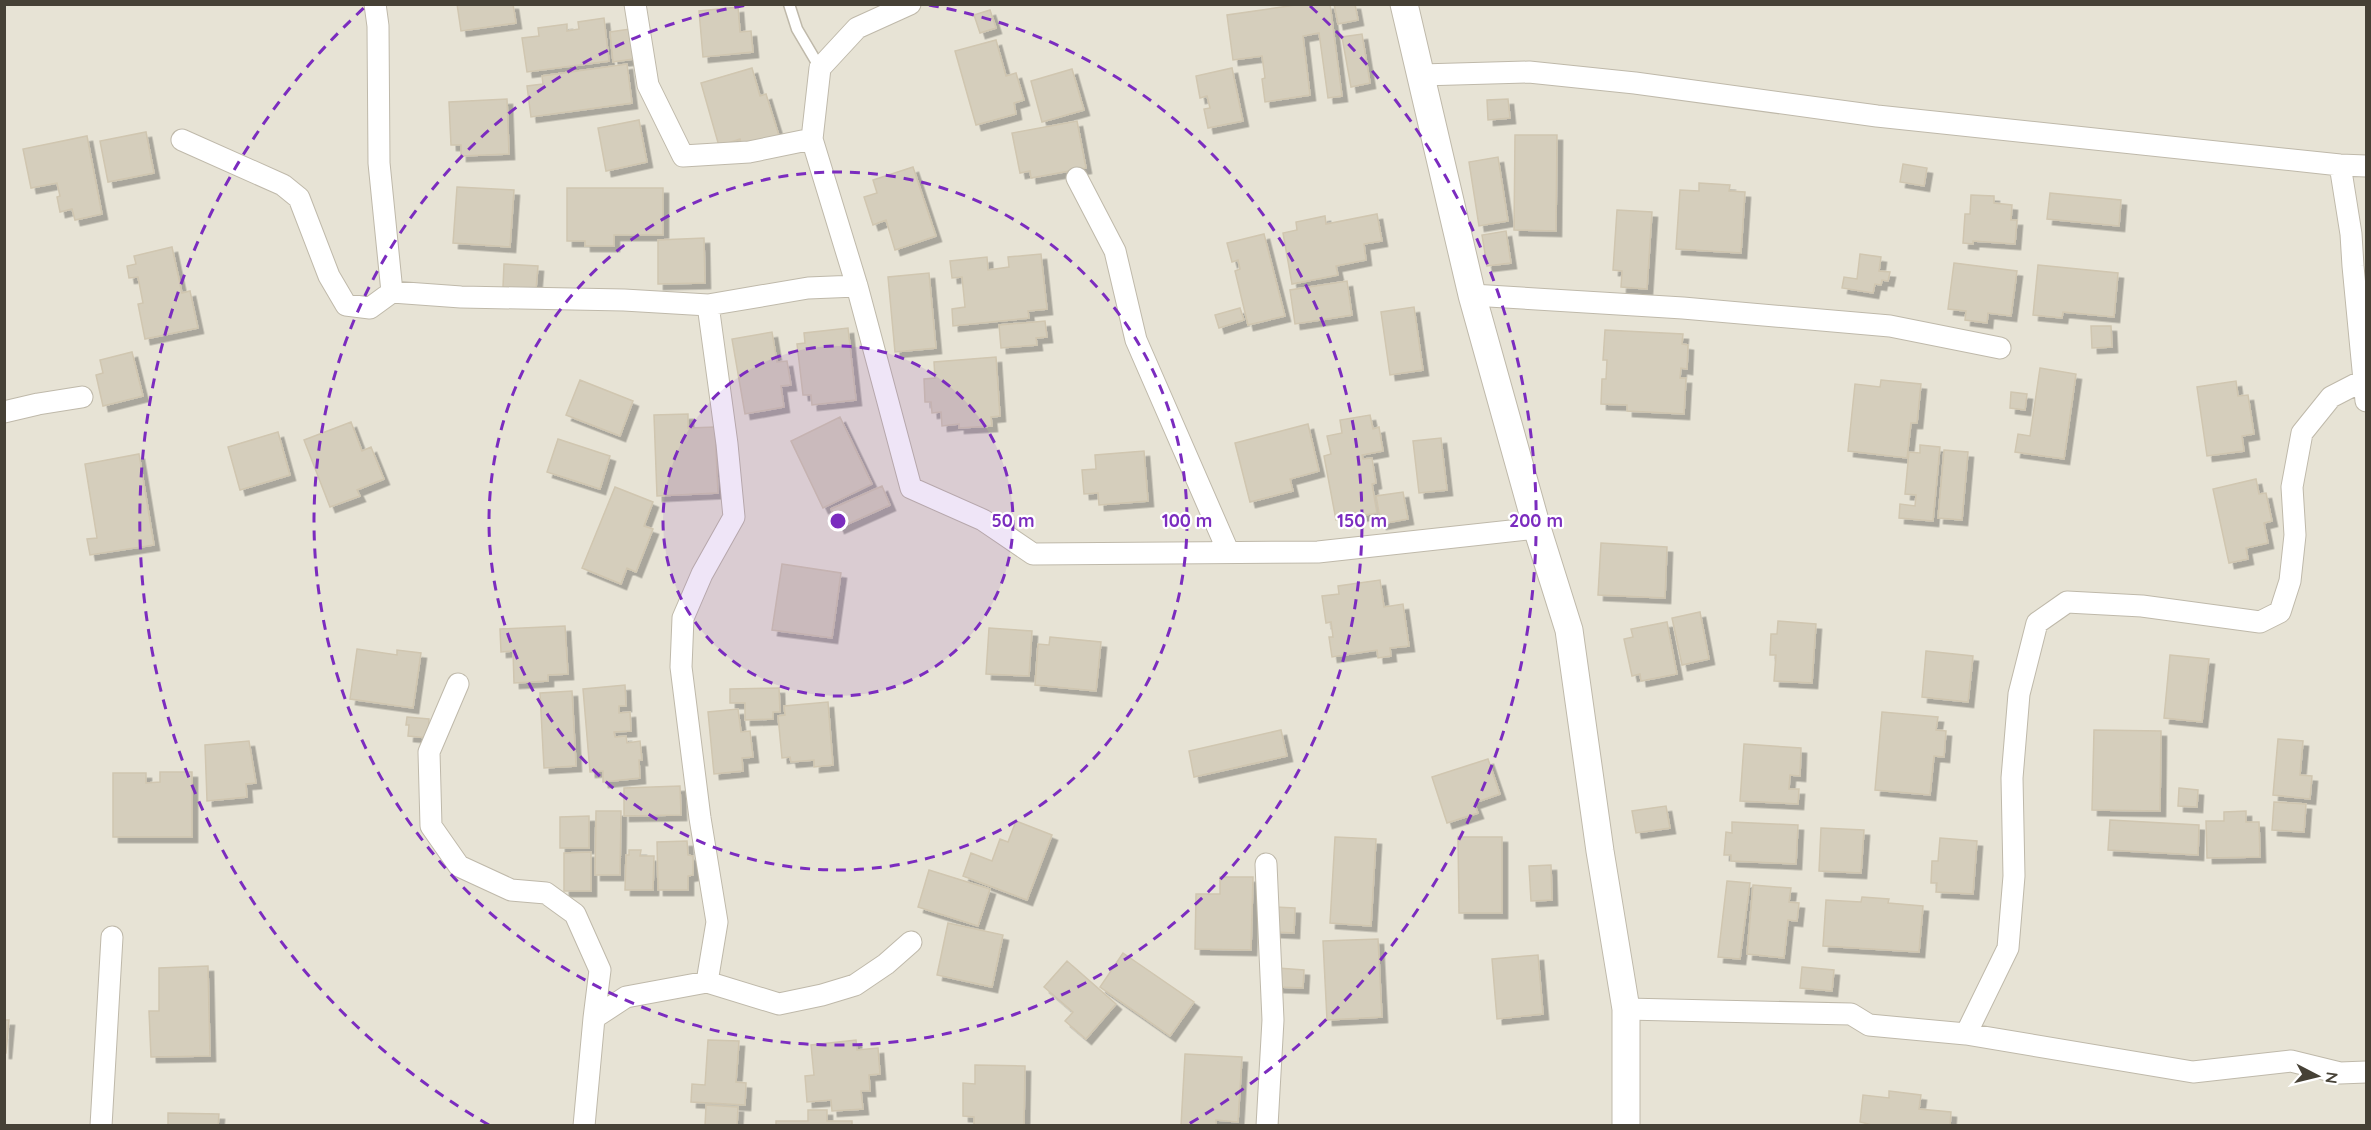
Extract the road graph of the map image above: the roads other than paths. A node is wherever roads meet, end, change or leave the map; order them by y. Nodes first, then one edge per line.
1 (375, 4) edge
2 (635, 4) edge
3 (789, 4) edge
4 (910, 4) edge
5 (1404, 4) edge
6 (820, 68) junction
7 (1421, 75) junction
8 (812, 139) junction
9 (182, 140) dead end
10 (2340, 165) junction
11 (2367, 166) edge
12 (1077, 178) dead end
13 (857, 286) junction
14 (392, 292) junction
15 (1472, 295) junction
16 (708, 304) junction
17 (2000, 348) dead end
18 (2364, 380) junction
19 (82, 397) dead end
20 (2367, 401) edge
21 (4, 412) edge
22 (1537, 528) junction
23 (1228, 551) junction
24 (458, 684) dead end
25 (1266, 864) dead end
26 (112, 936) dead end
27 (911, 942) dead end
28 (708, 982) junction
29 (1626, 1009) junction
30 (594, 1018) junction
31 (1966, 1034) junction
32 (2367, 1072) edge
33 (101, 1125) edge
34 (584, 1125) edge
35 (1267, 1125) edge
36 (1626, 1125) edge

1 - 14 street
2 - 8 street
3 - 6 lane
4 - 6 street
5 - 7 street
6 - 8 street
7 - 10 street
7 - 15 street
8 - 13 street
9 - 14 street
10 - 11 street
10 - 18 street
12 - 23 street
13 - 16 street
13 - 23 street
14 - 16 street
15 - 17 street
15 - 22 street
16 - 28 street
18 - 20 street
18 - 31 street
19 - 21 street
22 - 23 street
22 - 29 street
24 - 30 street
25 - 35 street
26 - 33 street
27 - 28 street
28 - 30 street
29 - 31 street
29 - 36 street
30 - 34 street
31 - 32 street

